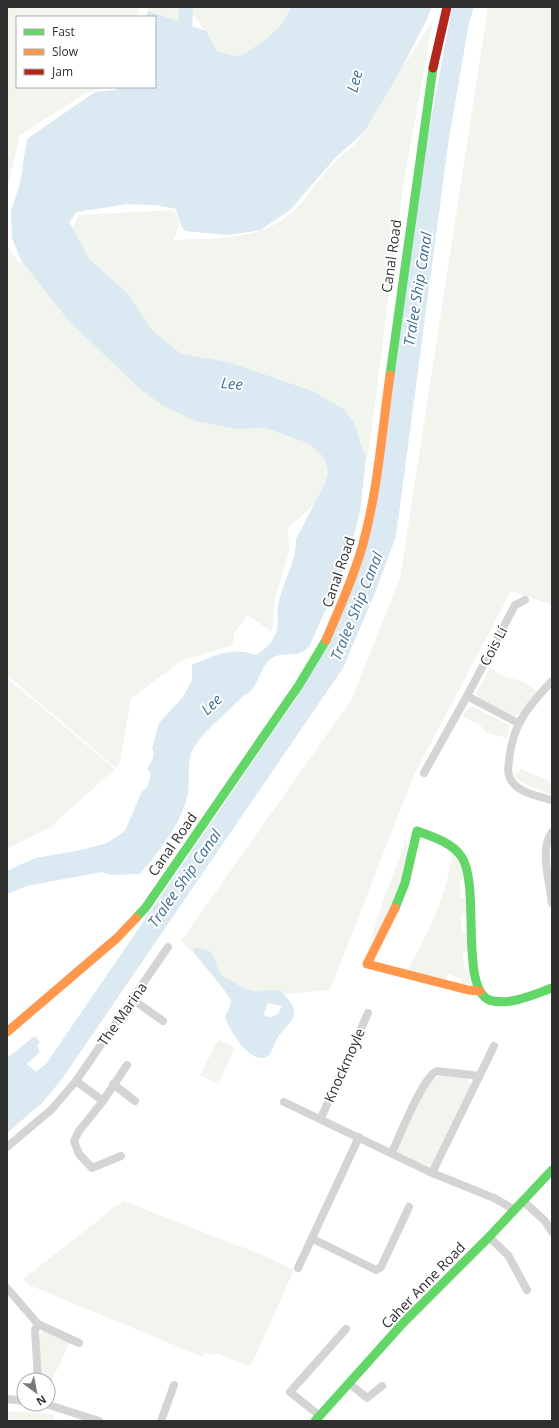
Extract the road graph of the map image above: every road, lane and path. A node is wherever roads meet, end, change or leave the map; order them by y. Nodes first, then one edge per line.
1 (447, 7) edge
2 (525, 600) dead end
3 (552, 681) edge
4 (467, 696) junction
5 (518, 723) junction
6 (424, 774) dead end
7 (552, 800) edge
8 (552, 832) edge
9 (552, 900) edge
10 (168, 947) dead end
11 (552, 988) edge
12 (480, 991) junction
13 (132, 999) junction
14 (368, 1013) dead end
15 (163, 1021) dead end
16 (7, 1032) edge
17 (494, 1046) dead end
18 (127, 1064) dead end
19 (479, 1076) junction
20 (76, 1081) junction
21 (113, 1084) junction
22 (103, 1101) junction
23 (135, 1101) dead end
24 (284, 1102) dead end
25 (320, 1118) junction
26 (359, 1137) junction
27 (7, 1147) edge
28 (392, 1152) junction
29 (121, 1156) dead end
30 (552, 1170) edge
31 (432, 1172) junction
32 (523, 1202) junction
33 (409, 1208) dead end
34 (515, 1210) junction
35 (552, 1232) edge
36 (489, 1237) junction
37 (313, 1238) junction
38 (298, 1268) dead end
39 (7, 1288) edge
40 (527, 1290) dead end
41 (38, 1324) junction
42 (346, 1329) dead end
43 (79, 1343) dead end
44 (38, 1372) edge
45 (349, 1383) junction
46 (174, 1385) dead end
47 (382, 1386) dead end
48 (56, 1407) edge
49 (317, 1418) edge
50 (99, 1421) edge
51 (161, 1421) edge

1 - 16 main road, Canal Road
2 - 4 street, Cois Lí
3 - 5 street
4 - 5 street
4 - 6 street, Cois Lí
5 - 7 street
8 - 9 street
10 - 13 street, The Marina
11 - 12 main road
12 - 12 main road
13 - 15 street
13 - 20 street, The Marina
14 - 25 street, Knockmoyle
17 - 19 street
18 - 21 street
19 - 28 street
19 - 31 street
20 - 22 street
20 - 27 street, The Marina
21 - 22 street
21 - 23 street
22 - 29 street
24 - 25 street, Knockmoyle
25 - 26 street, Knockmoyle
26 - 28 street, Knockmoyle
26 - 37 street
28 - 31 street, Knockmoyle
30 - 32 main road, Caher Anne Road
31 - 34 street, Knockmoyle
32 - 34 main road, Caher Anne Road
32 - 35 street
33 - 37 street
34 - 36 main road, Caher Anne Road
36 - 40 street
36 - 45 main road, Caher Anne Road
37 - 38 street
39 - 41 street
41 - 43 street
41 - 44 street
42 - 49 street
45 - 47 street
45 - 49 main road, Caher Anne Road
46 - 51 street
48 - 50 street

